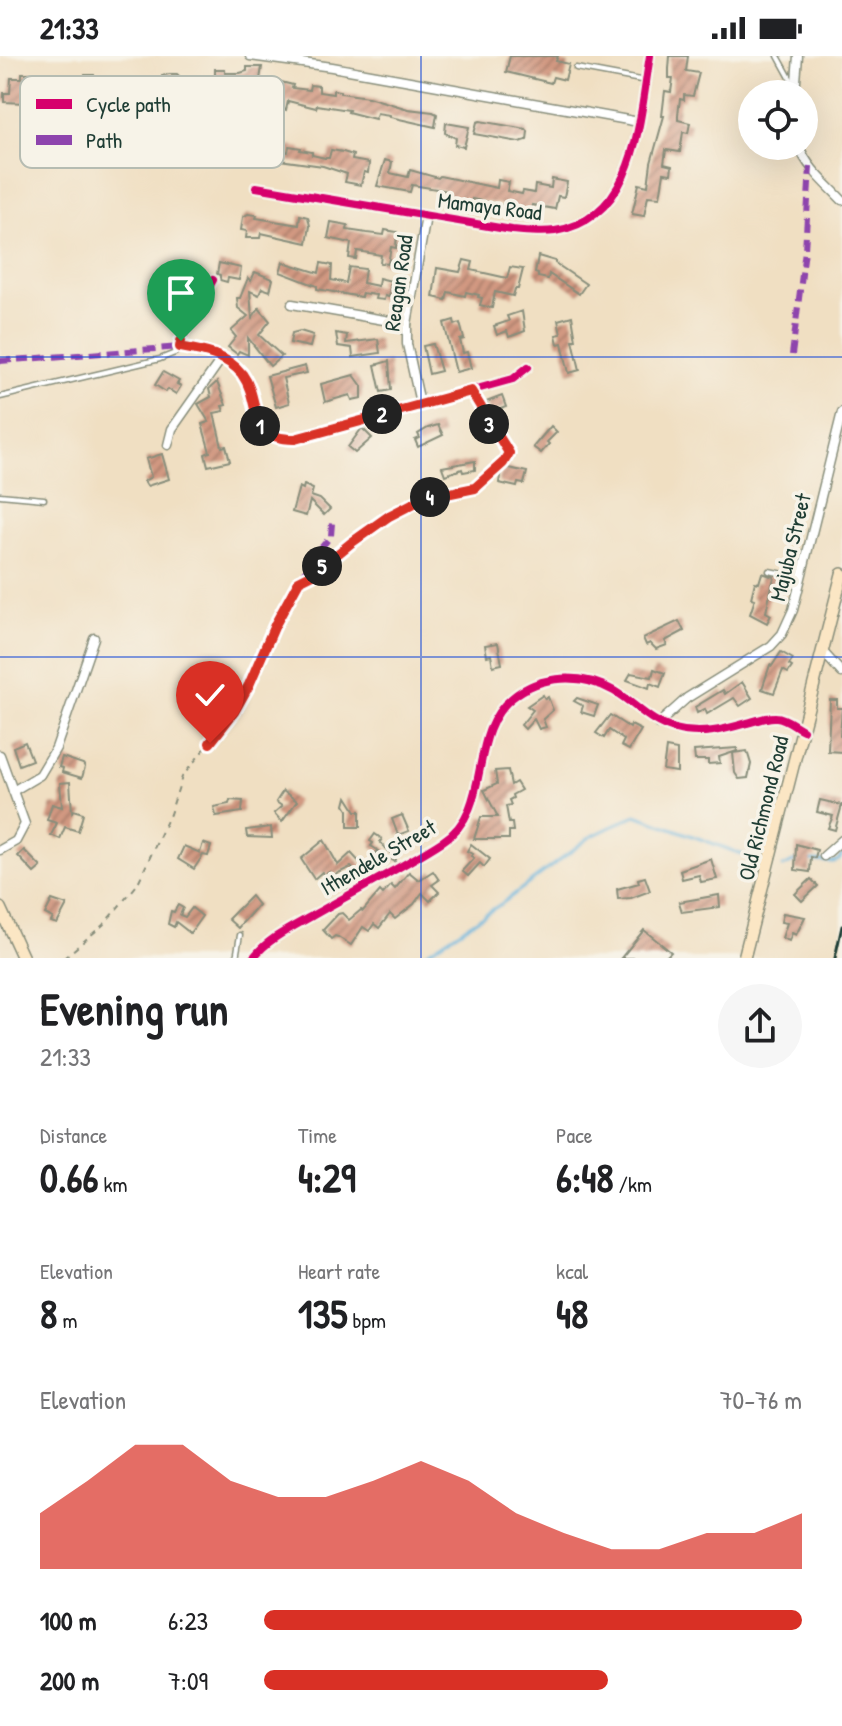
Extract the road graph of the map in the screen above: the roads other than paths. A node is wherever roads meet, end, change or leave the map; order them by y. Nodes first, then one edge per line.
1 (250, 56) edge
2 (650, 56) edge
3 (778, 56) edge
4 (798, 56) edge
5 (576, 68) dead end
6 (789, 80) edge
7 (795, 80) edge
8 (646, 81) junction
9 (639, 122) junction
10 (806, 160) edge
11 (256, 187) dead end
12 (842, 200) edge
13 (426, 216) junction
14 (213, 280) dead end
15 (292, 304) dead end
16 (407, 324) junction
17 (180, 347) junction
18 (222, 358) junction
19 (528, 367) dead end
20 (0, 397) edge
21 (420, 403) junction
22 (842, 412) edge
23 (168, 445) dead end
24 (0, 495) edge
25 (44, 499) dead end
26 (769, 571) dead end
27 (842, 574) edge
28 (801, 578) junction
29 (94, 638) dead end
30 (823, 652) junction
31 (842, 673) edge
32 (658, 724) junction
33 (803, 730) junction
34 (0, 755) edge
35 (13, 791) junction
36 (842, 840) edge
37 (0, 850) edge
38 (824, 856) dead end
39 (326, 883) dead end
40 (368, 884) junction
41 (0, 908) edge
42 (240, 935) dead end
43 (23, 958) edge
44 (236, 958) edge
45 (253, 958) edge
46 (744, 958) edge

1 - 9 street
2 - 8 street, Mamaya Road
3 - 6 lane
4 - 7 street
5 - 8 lane
8 - 9 street, Mamaya Road
9 - 13 street, Mamaya Road
10 - 12 street
11 - 13 street, Mamaya Road
13 - 16 street, Reagan Road
14 - 17 street
15 - 16 street
16 - 21 street, Reagan Road
17 - 18 street
17 - 20 lane
18 - 21 street
18 - 23 street
19 - 21 street
22 - 28 street, Majuba Street
24 - 25 lane
26 - 28 lane
27 - 30 street, Old Richmond Road
28 - 32 street, Majuba Street
29 - 35 street
30 - 31 street
30 - 33 street, Old Richmond Road
32 - 33 street, Ithendele Street
32 - 40 street, Ithendele Street
33 - 46 street, Old Richmond Road
34 - 35 street
35 - 37 street
36 - 38 street
39 - 40 street, Ithendele Street
40 - 45 street, Ithendele Street
41 - 43 street
42 - 44 lane

